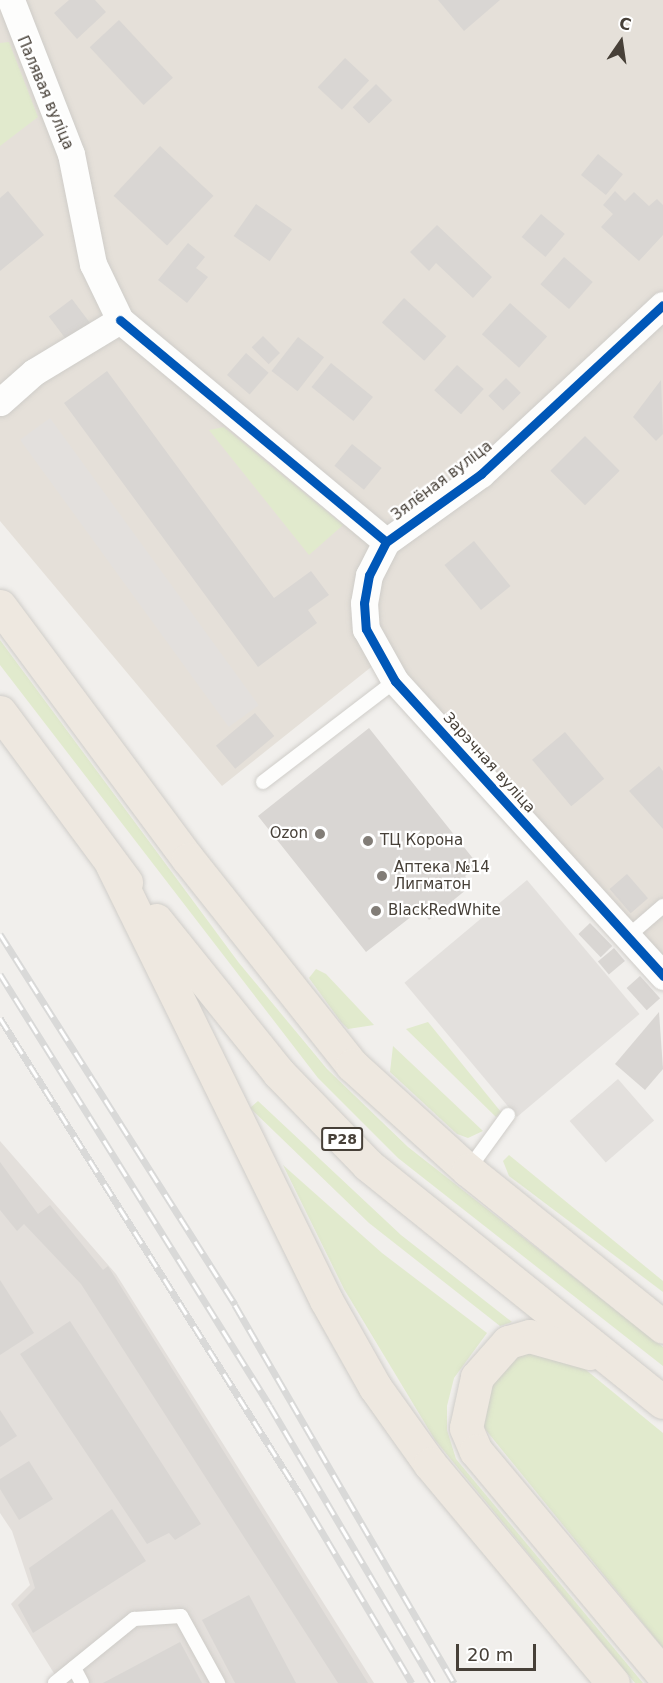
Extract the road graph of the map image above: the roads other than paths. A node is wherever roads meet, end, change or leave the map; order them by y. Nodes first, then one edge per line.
1 (10, 0) edge
2 (663, 305) edge
3 (120, 321) junction
4 (0, 402) edge
5 (386, 542) junction
6 (0, 606) edge
7 (395, 681) junction
8 (0, 712) edge
9 (263, 782) dead end
10 (112, 865) junction
11 (663, 906) edge
12 (626, 938) junction
13 (663, 976) edge
14 (508, 1115) dead end
15 (468, 1170) junction
16 (599, 1273) junction
17 (663, 1301) edge
18 (663, 1327) edge
19 (619, 1365) junction
20 (663, 1402) edge
21 (74, 1668) junction
22 (663, 1675) edge
23 (55, 1683) edge
24 (82, 1683) edge
25 (219, 1683) edge
26 (613, 1683) edge

1 - 3 street, Палявая вуліца
2 - 5 street, Зялёная вуліца
3 - 4 street
3 - 5 street, Зялёная вуліца
5 - 7 street, Зарэчная вуліца
6 - 15 highway
7 - 9 lane
7 - 12 street, Зарэчная вуліца
8 - 10 highway, Р28
10 - 19 highway, Р28
10 - 26 highway, Р28
11 - 12 lane
12 - 13 street, Зарэчная вуліца
14 - 15 lane
15 - 16 highway
16 - 17 highway
16 - 18 highway
19 - 20 highway, Р28
19 - 22 highway, Р28
21 - 23 lane
21 - 24 lane
21 - 25 lane

